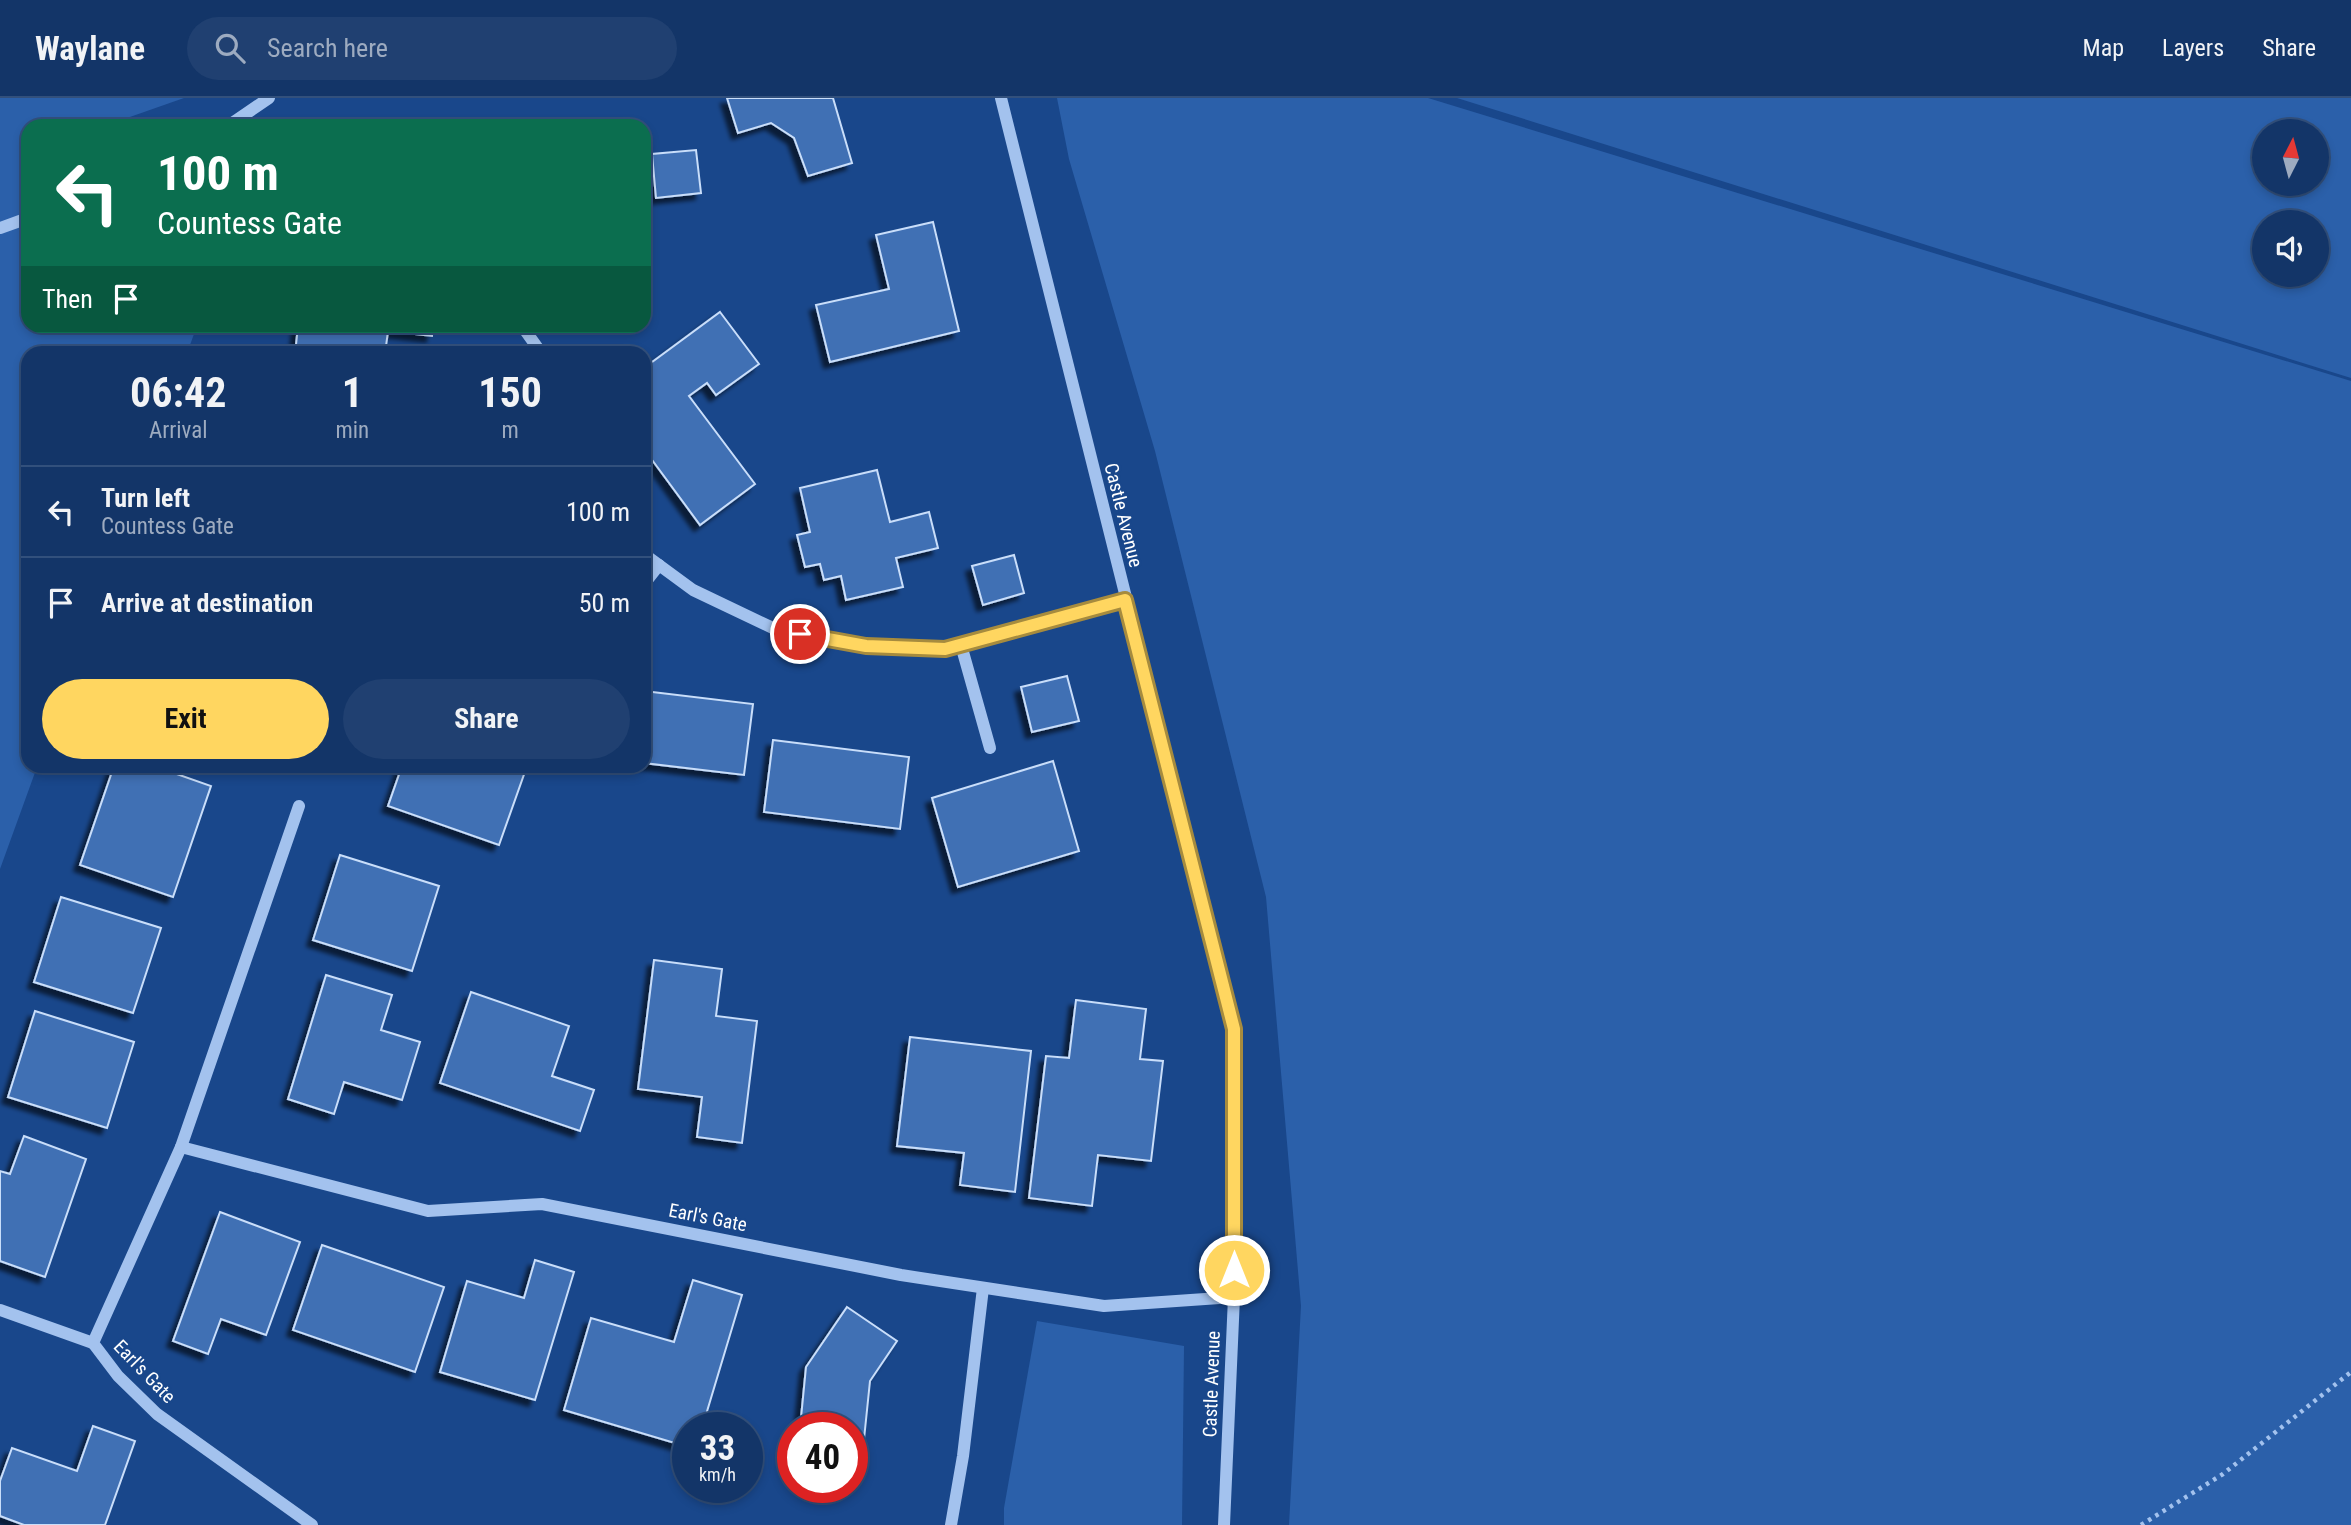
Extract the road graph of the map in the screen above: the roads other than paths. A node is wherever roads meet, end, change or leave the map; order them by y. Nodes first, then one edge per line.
1 (269, 98) edge
2 (1001, 98) edge
3 (238, 119) edge
4 (21, 220) edge
5 (0, 228) edge
6 (651, 559) edge
7 (659, 565) junction
8 (651, 575) edge
9 (1125, 600) junction
10 (961, 645) junction
11 (990, 748) dead end
12 (299, 806) dead end
13 (181, 1147) junction
14 (983, 1287) junction
15 (1234, 1297) junction
16 (0, 1310) edge
17 (93, 1343) junction
18 (312, 1525) edge
19 (951, 1525) edge
20 (1224, 1525) edge

1 - 3 street
2 - 9 street, Castle Avenue
4 - 5 street
6 - 7 street
7 - 8 street
7 - 10 street
9 - 10 street
9 - 15 street, Castle Avenue
10 - 11 street
12 - 13 street, Earl's Gate
13 - 14 street, Earl's Gate
13 - 17 street, Earl's Gate
14 - 15 street, Earl's Gate
14 - 19 street
15 - 20 street, Castle Avenue
16 - 17 street
17 - 18 street, Earl's Gate

